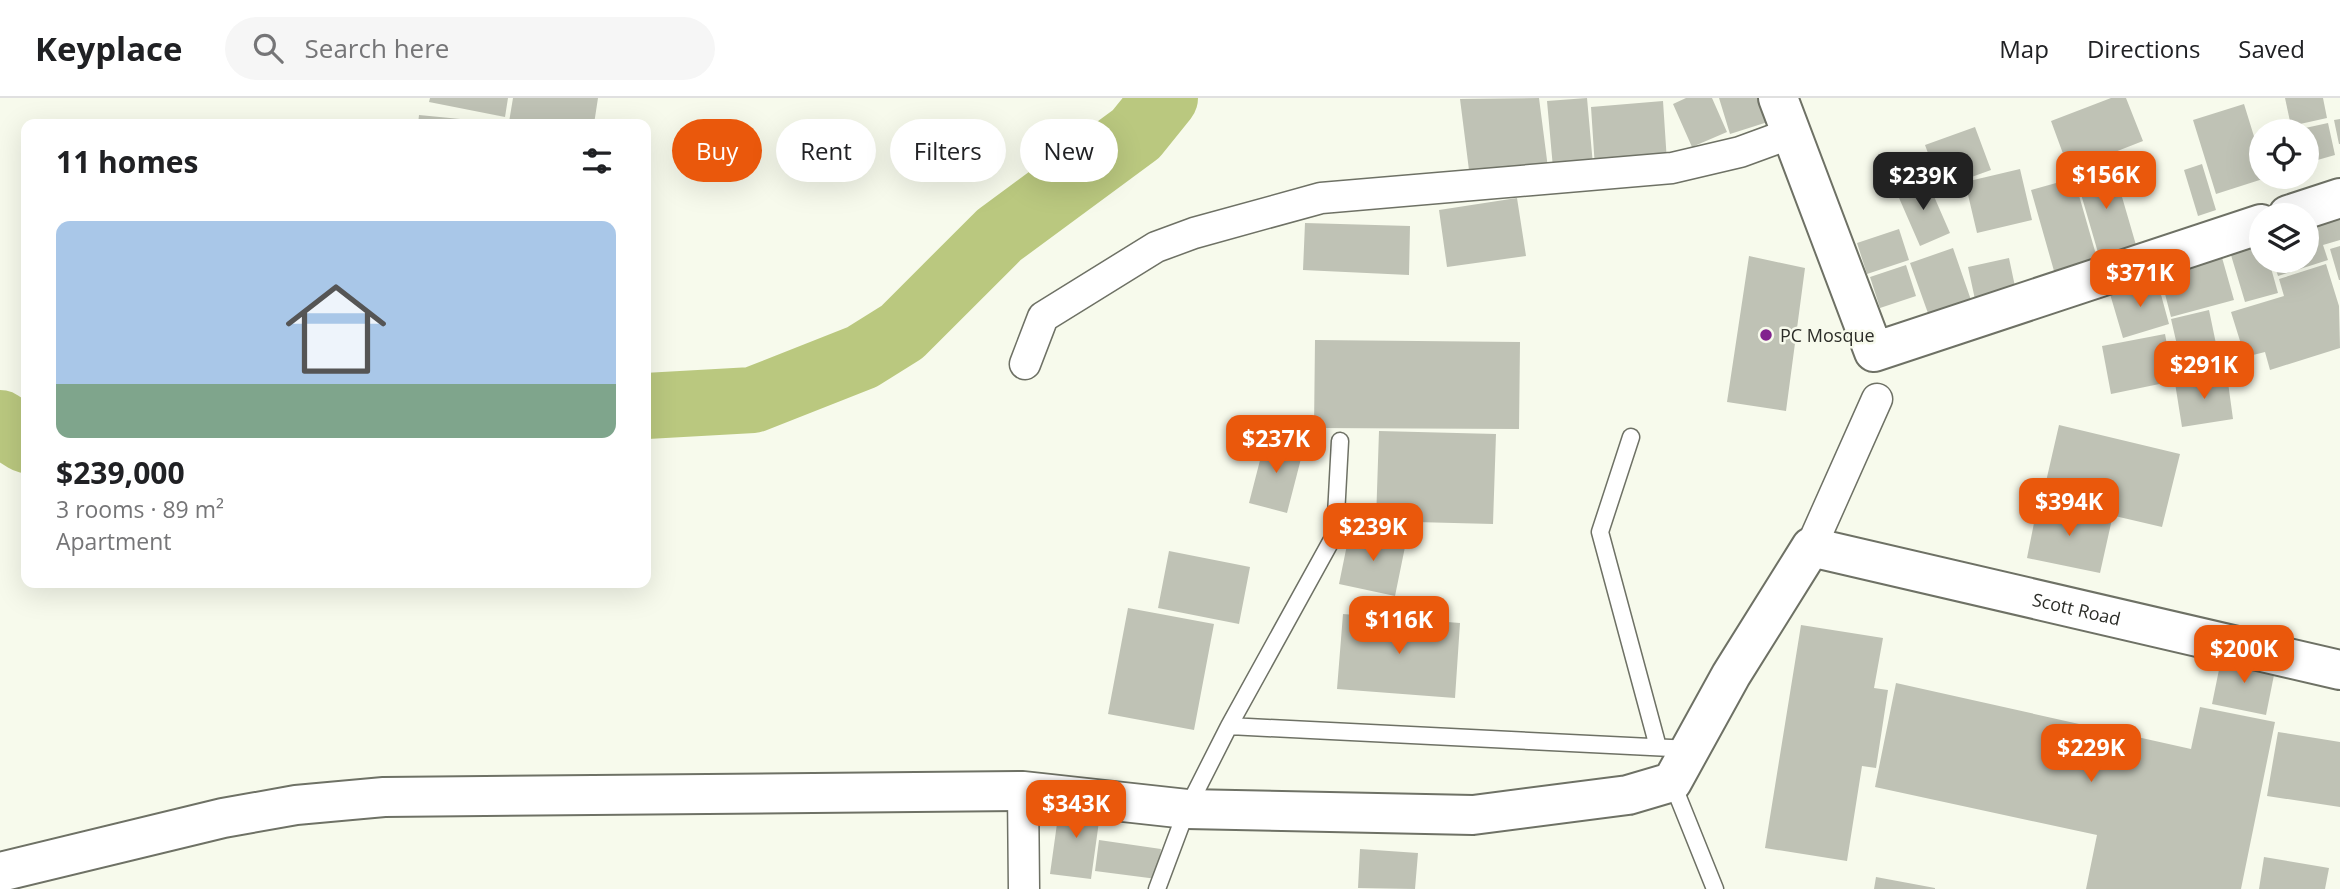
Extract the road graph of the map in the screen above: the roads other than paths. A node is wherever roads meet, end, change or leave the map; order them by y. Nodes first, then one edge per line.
1 (1778, 98) edge
2 (1792, 134) junction
3 (2340, 198) edge
4 (2319, 205) edge
5 (2249, 228) edge
6 (1025, 364) dead end
7 (1877, 399) dead end
8 (1631, 437) dead end
9 (1340, 441) dead end
10 (1811, 547) junction
11 (2340, 670) edge
12 (1228, 726) junction
13 (1675, 748) junction
14 (1672, 782) junction
15 (1023, 792) junction
16 (1187, 809) junction
17 (0, 872) edge
18 (1024, 889) edge
19 (1157, 889) edge
20 (1715, 889) edge

1 - 2 street
2 - 5 street
2 - 6 street
3 - 4 street
7 - 10 street
8 - 13 lane
9 - 12 lane
10 - 11 street, Scott Road
10 - 13 street
12 - 13 lane
12 - 16 lane
13 - 14 street
14 - 16 street
14 - 20 lane
15 - 16 street
15 - 17 street
15 - 18 street
16 - 19 lane

